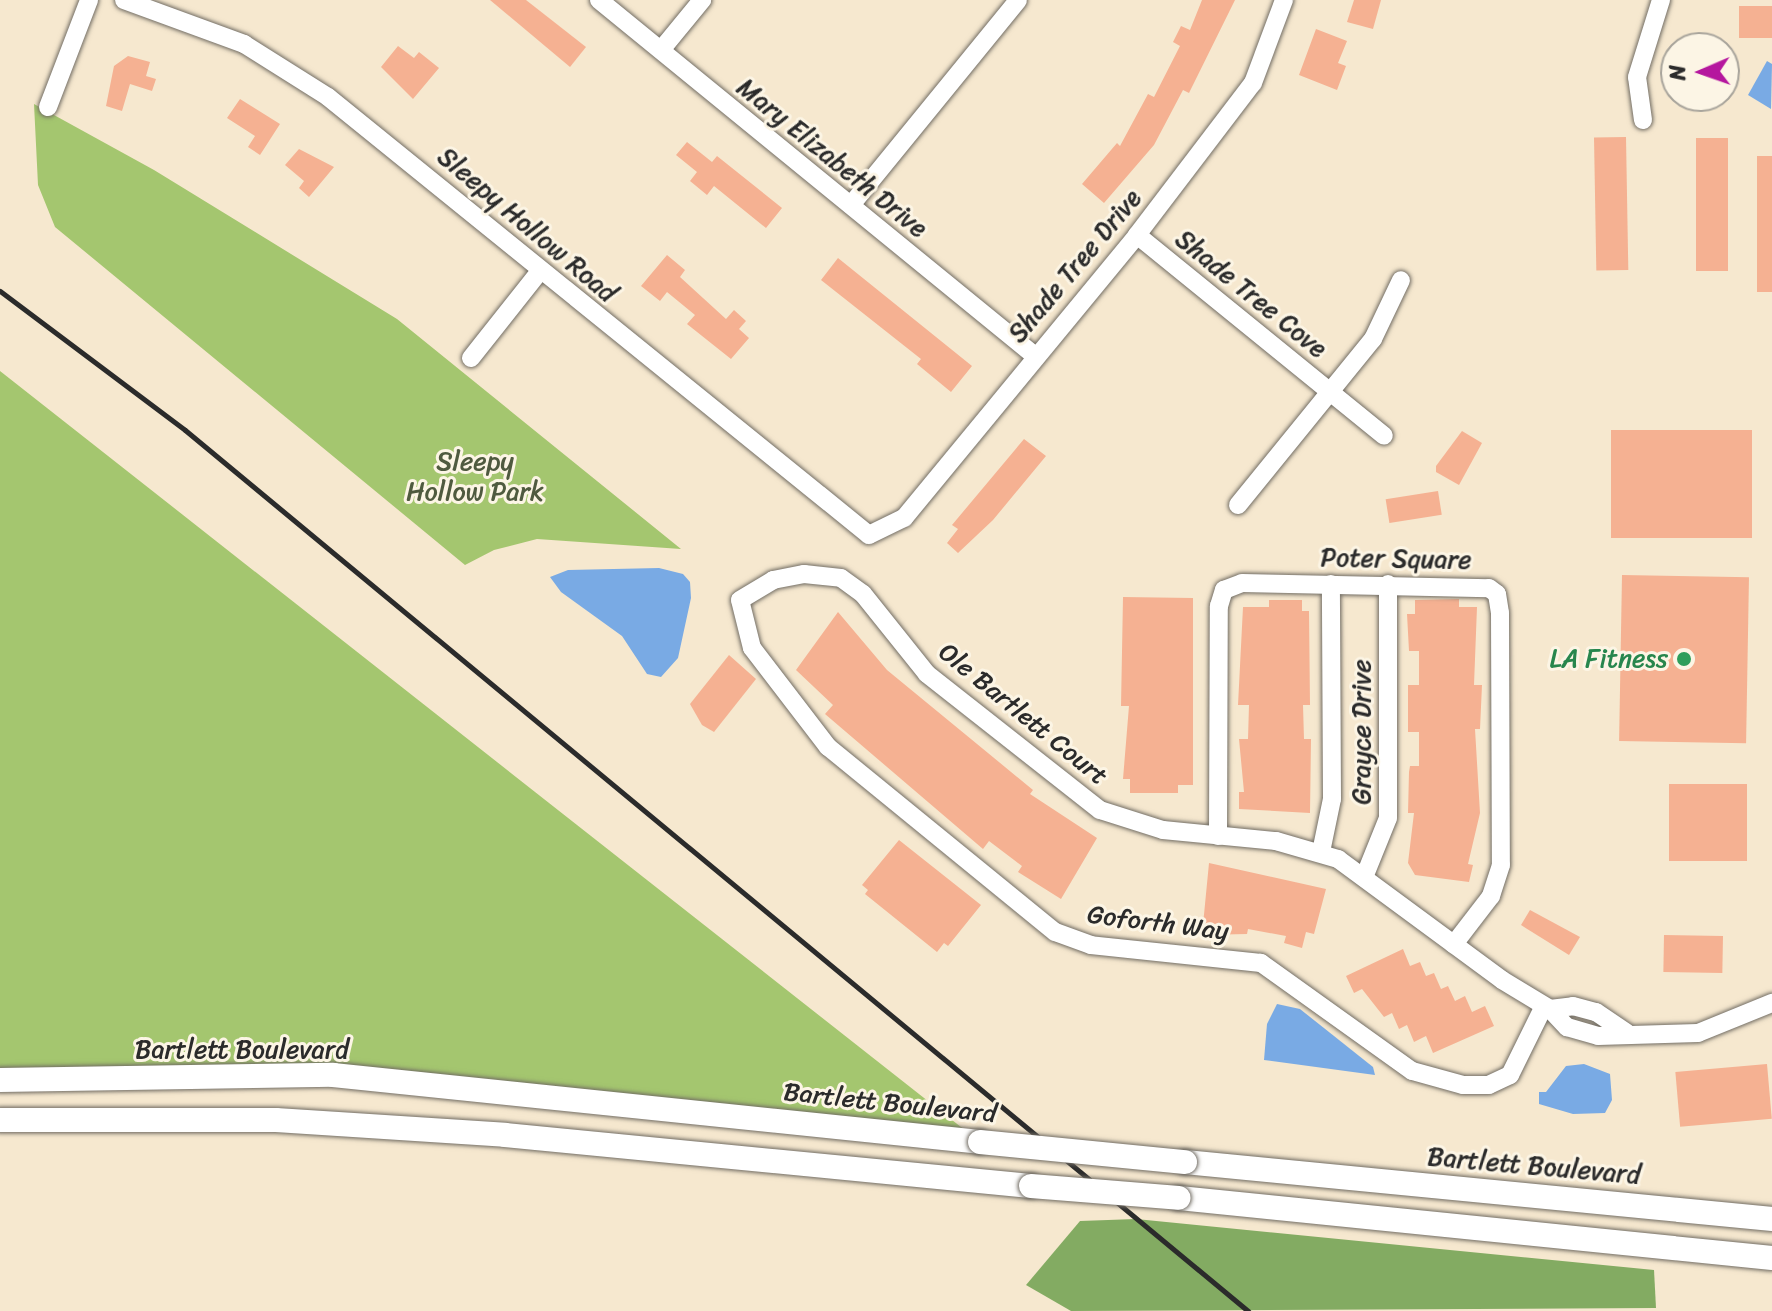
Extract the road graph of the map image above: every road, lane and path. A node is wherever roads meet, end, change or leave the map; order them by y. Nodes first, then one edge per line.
1 (89, 0) edge
2 (124, 0) edge
3 (599, 0) edge
4 (702, 0) edge
5 (1018, 0) edge
6 (1284, 0) edge
7 (1661, 0) edge
8 (661, 50) junction
9 (48, 107) dead end
10 (1643, 120) dead end
11 (851, 205) junction
12 (1137, 235) junction
13 (540, 271) junction
14 (1401, 280) dead end
15 (1034, 355) junction
16 (471, 358) dead end
17 (1332, 393) junction
18 (1384, 436) dead end
19 (1238, 505) dead end
20 (869, 535) joint
21 (1331, 584) junction
22 (1388, 584) junction
23 (740, 600) joint
24 (1218, 836) junction
25 (1321, 852) junction
26 (1365, 875) junction
27 (1454, 944) junction
28 (1772, 1003) edge
29 (1547, 1008) junction
30 (0, 1080) edge
31 (0, 1120) edge
32 (1772, 1219) edge
33 (1772, 1258) edge

1 - 9 street
2 - 13 street, Sleepy Hollow Road
3 - 8 street, Mary Elizabeth Drive
4 - 8 street
5 - 11 street
6 - 12 street, Shade Tree Drive
7 - 10 street
8 - 11 street, Mary Elizabeth Drive
11 - 15 street, Mary Elizabeth Drive
12 - 15 street, Shade Tree Drive
12 - 17 street, Shade Tree Cove
13 - 16 street
13 - 20 street, Sleepy Hollow Road
14 - 17 street, Shade Tree Cove
15 - 20 street, Shade Tree Drive
17 - 18 street, Shade Tree Cove
17 - 19 street, Shade Tree Cove
21 - 22 street, Poter Square
21 - 24 street, Poter Square
21 - 25 street, Grayce Drive
22 - 26 street, Grayce Drive
22 - 27 street, Poter Square
23 - 24 street, Ole Bartlett Court
23 - 29 street, Goforth Way
24 - 25 street, Ole Bartlett Court
25 - 26 street, Ole Bartlett Court
26 - 27 street, Ole Bartlett Court
27 - 29 street, Ole Bartlett Court
28 - 29 street
30 - 32 main road, Bartlett Boulevard, bridge
31 - 33 main road, bridge

